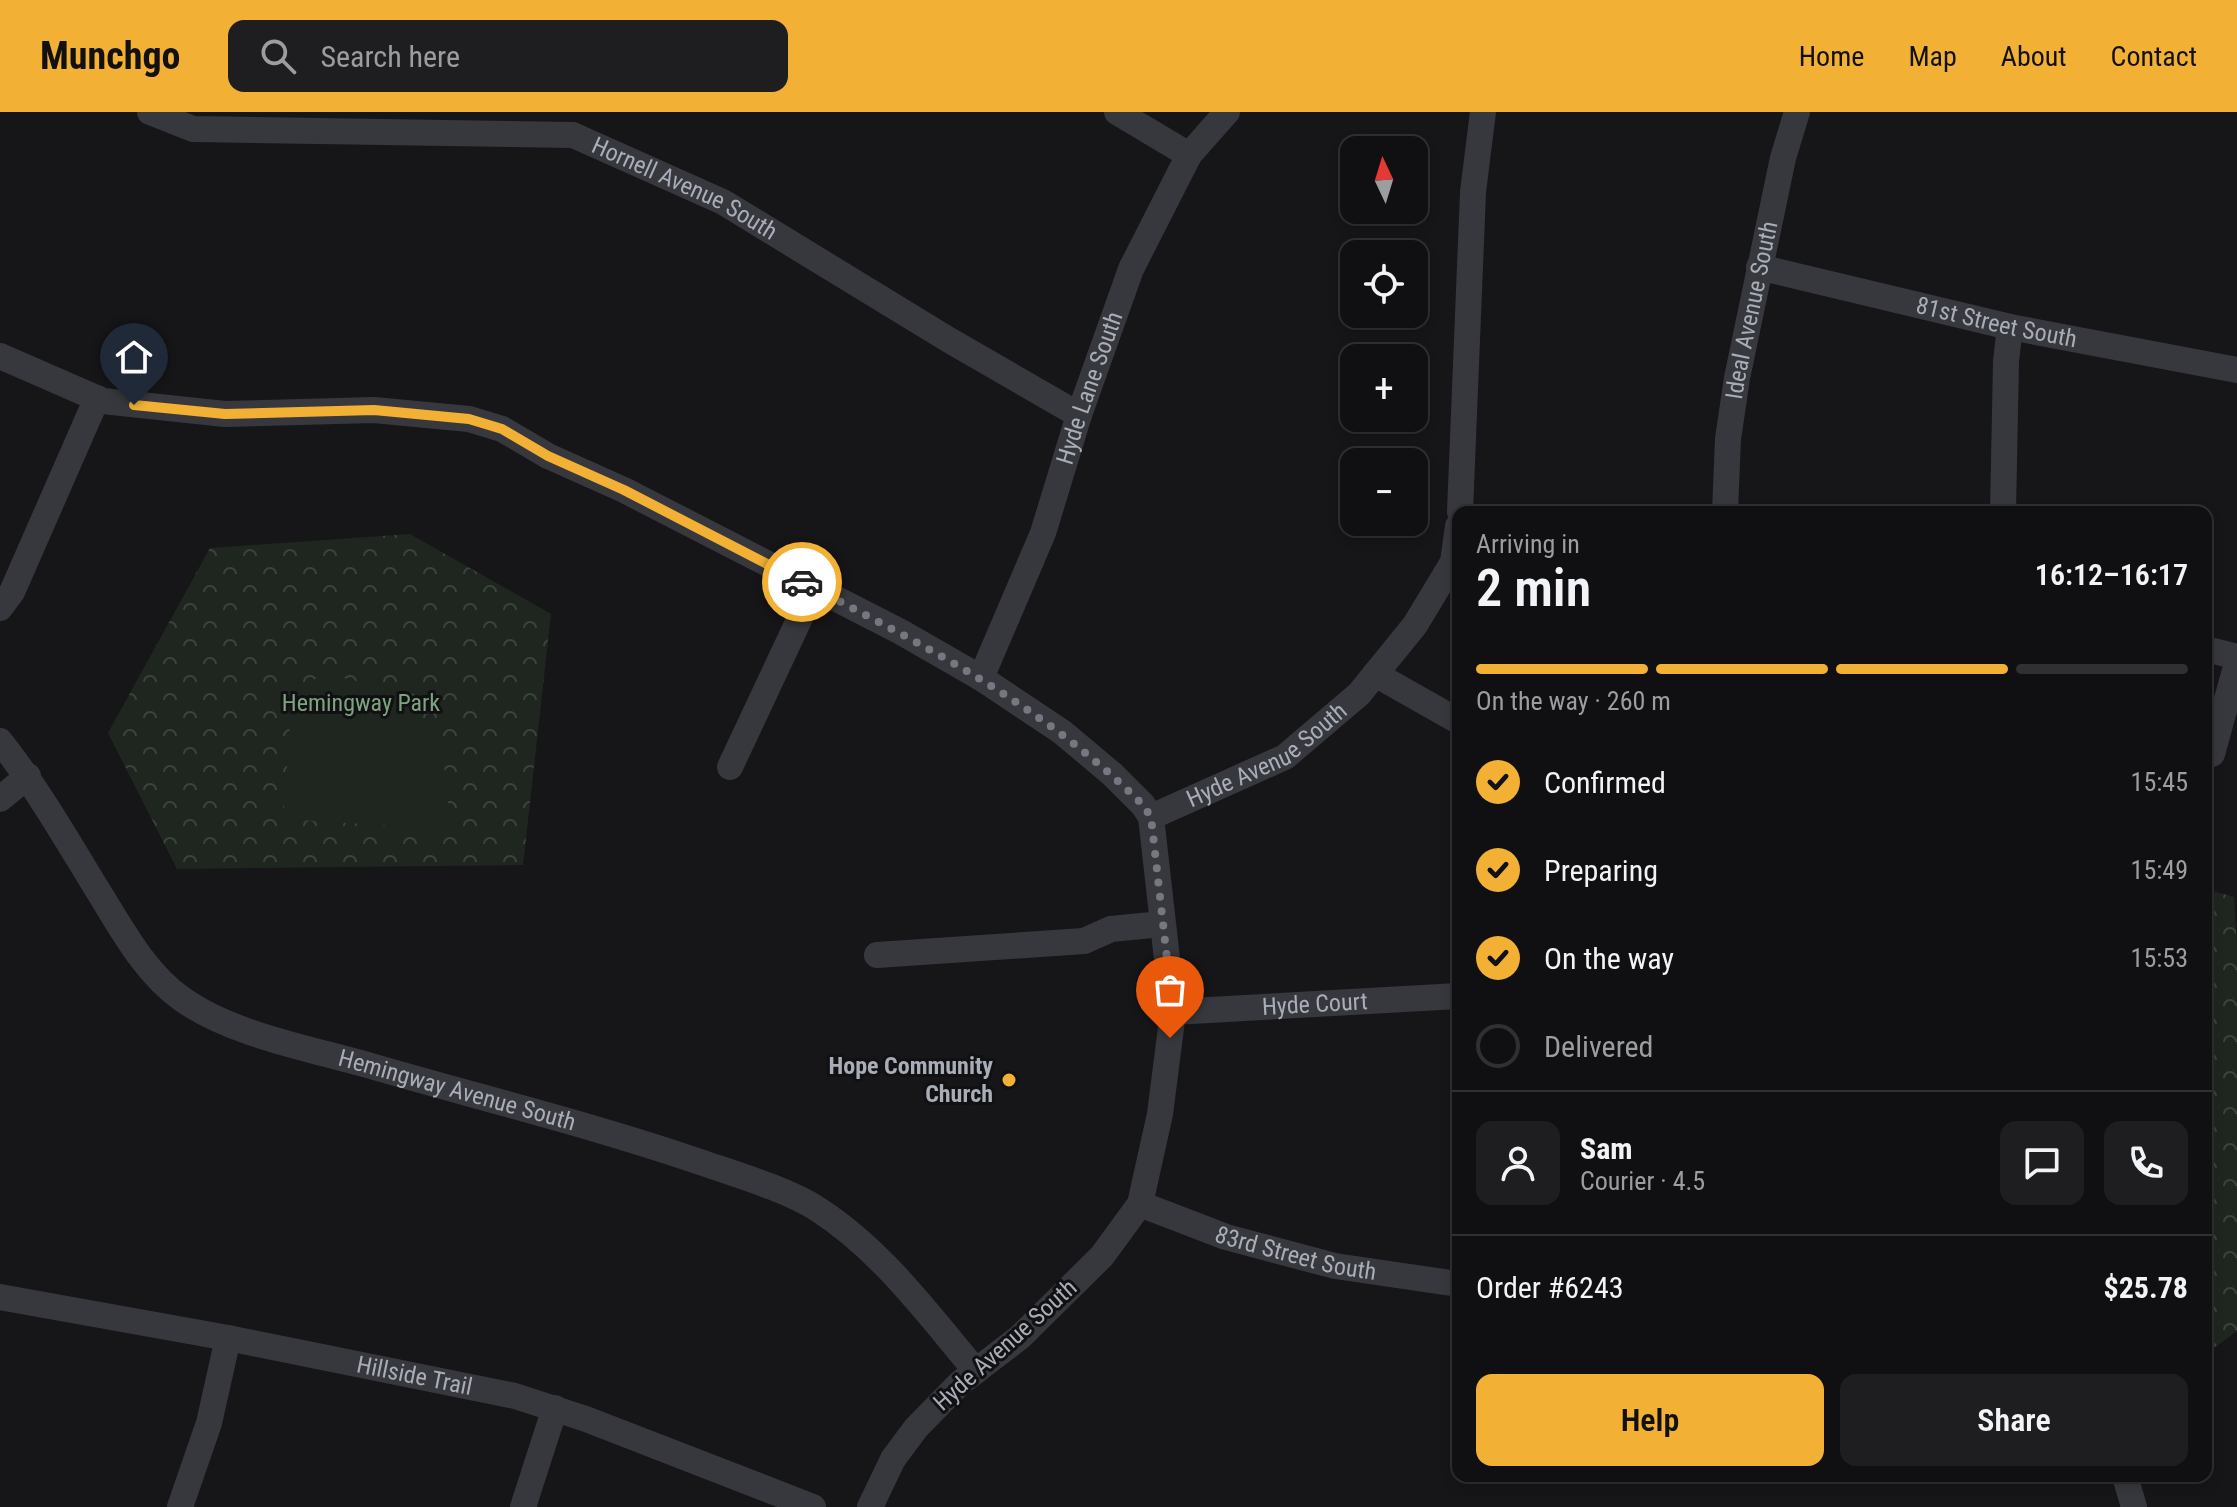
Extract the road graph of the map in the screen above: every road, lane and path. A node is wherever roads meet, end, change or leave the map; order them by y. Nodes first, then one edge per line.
1 (150, 112) edge
2 (1117, 112) edge
3 (1227, 112) edge
4 (1483, 112) edge
5 (1797, 112) edge
6 (1189, 155) junction
7 (1759, 267) junction
8 (2010, 327) junction
9 (0, 356) edge
10 (2237, 370) edge
11 (97, 398) junction
12 (1079, 415) junction
13 (1460, 506) edge
14 (1725, 506) edge
15 (2003, 506) edge
16 (1452, 564) edge
17 (814, 588) junction
18 (0, 608) edge
19 (2212, 651) edge
20 (2237, 660) edge
21 (1375, 674) junction
22 (981, 678) junction
23 (1452, 718) edge
24 (0, 741) edge
25 (2212, 754) dead end
26 (730, 767) dead end
27 (28, 776) junction
28 (0, 799) edge
29 (1151, 817) junction
30 (1162, 924) junction
31 (877, 955) dead end
32 (1452, 996) edge
33 (1173, 1012) junction
34 (1140, 1204) junction
35 (1452, 1283) edge
36 (0, 1297) edge
37 (228, 1338) junction
38 (976, 1371) junction
39 (555, 1408) junction
40 (2127, 1482) edge
41 (180, 1507) edge
42 (523, 1507) edge
43 (813, 1507) edge
44 (870, 1507) edge
45 (2134, 1507) edge

1 - 12 street, Hornell Avenue South
2 - 6 street
3 - 6 street, Hyde Lane South
4 - 13 street
5 - 7 street, Ideal Avenue South
6 - 12 street, Hyde Lane South
7 - 8 street, 81st Street South
7 - 14 street, Ideal Avenue South
8 - 10 street, 81st Street South
8 - 15 street
9 - 11 street
11 - 17 street
11 - 18 street
12 - 22 street, Hyde Lane South
16 - 21 street, Hyde Avenue South
17 - 22 street
17 - 26 street
19 - 20 street
20 - 25 street
21 - 23 street
21 - 29 street, Hyde Avenue South
22 - 29 street
24 - 27 street, Hemingway Avenue South
27 - 28 street
27 - 38 street, Hemingway Avenue South
29 - 30 street, Hyde Avenue South
30 - 31 street
30 - 33 street, Hyde Avenue South
32 - 33 street, Hyde Court
33 - 34 street, Hyde Avenue South
34 - 35 street, 83rd Street South
34 - 38 street, Hyde Avenue South
36 - 37 street, Hillside Trail
37 - 39 street, Hillside Trail
37 - 41 street
38 - 44 street, Hyde Avenue South
39 - 42 street
39 - 43 street, Hillside Trail
40 - 45 street

